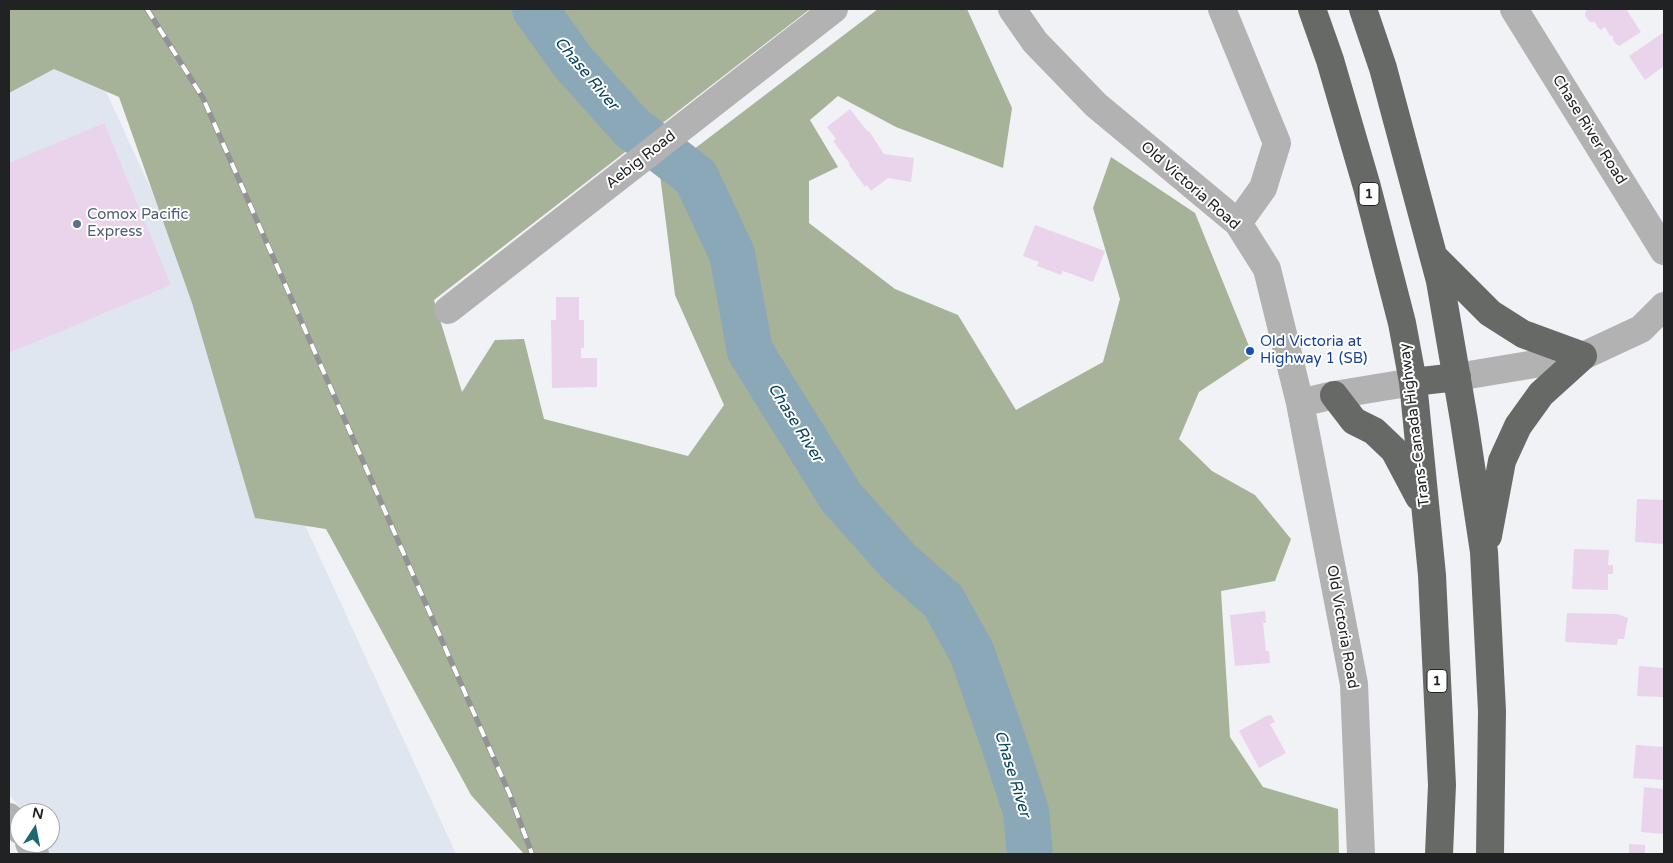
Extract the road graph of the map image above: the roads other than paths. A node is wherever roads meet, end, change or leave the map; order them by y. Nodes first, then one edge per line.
1 (834, 9) edge
2 (1012, 9) edge
3 (1222, 9) edge
4 (1312, 9) edge
5 (1363, 9) edge
6 (1514, 9) edge
7 (1238, 223) junction
8 (1664, 251) edge
9 (1434, 257) junction
10 (1664, 306) edge
11 (448, 310) dead end
12 (1583, 356) junction
13 (1458, 377) junction
14 (1413, 382) junction
15 (1334, 395) junction
16 (1300, 403) junction
17 (1425, 508) junction
18 (1484, 552) junction
19 (1361, 854) edge
20 (1439, 854) edge
21 (1490, 854) edge

1 - 11 street, Aebig Road
2 - 7 street, Old Victoria Road
3 - 7 street
4 - 14 highway, Trans-Canada Highway / 1
5 - 9 highway
6 - 8 street, Chase River Road
7 - 16 street, Old Victoria Road
9 - 12 highway
9 - 13 highway
10 - 12 street
12 - 13 street
12 - 18 highway
13 - 14 highway
13 - 18 highway
14 - 15 street
14 - 17 highway, Trans-Canada Highway / 1
15 - 16 street
15 - 17 highway
16 - 19 street, Old Victoria Road
17 - 20 highway, Trans-Canada Highway / 1
18 - 21 highway

